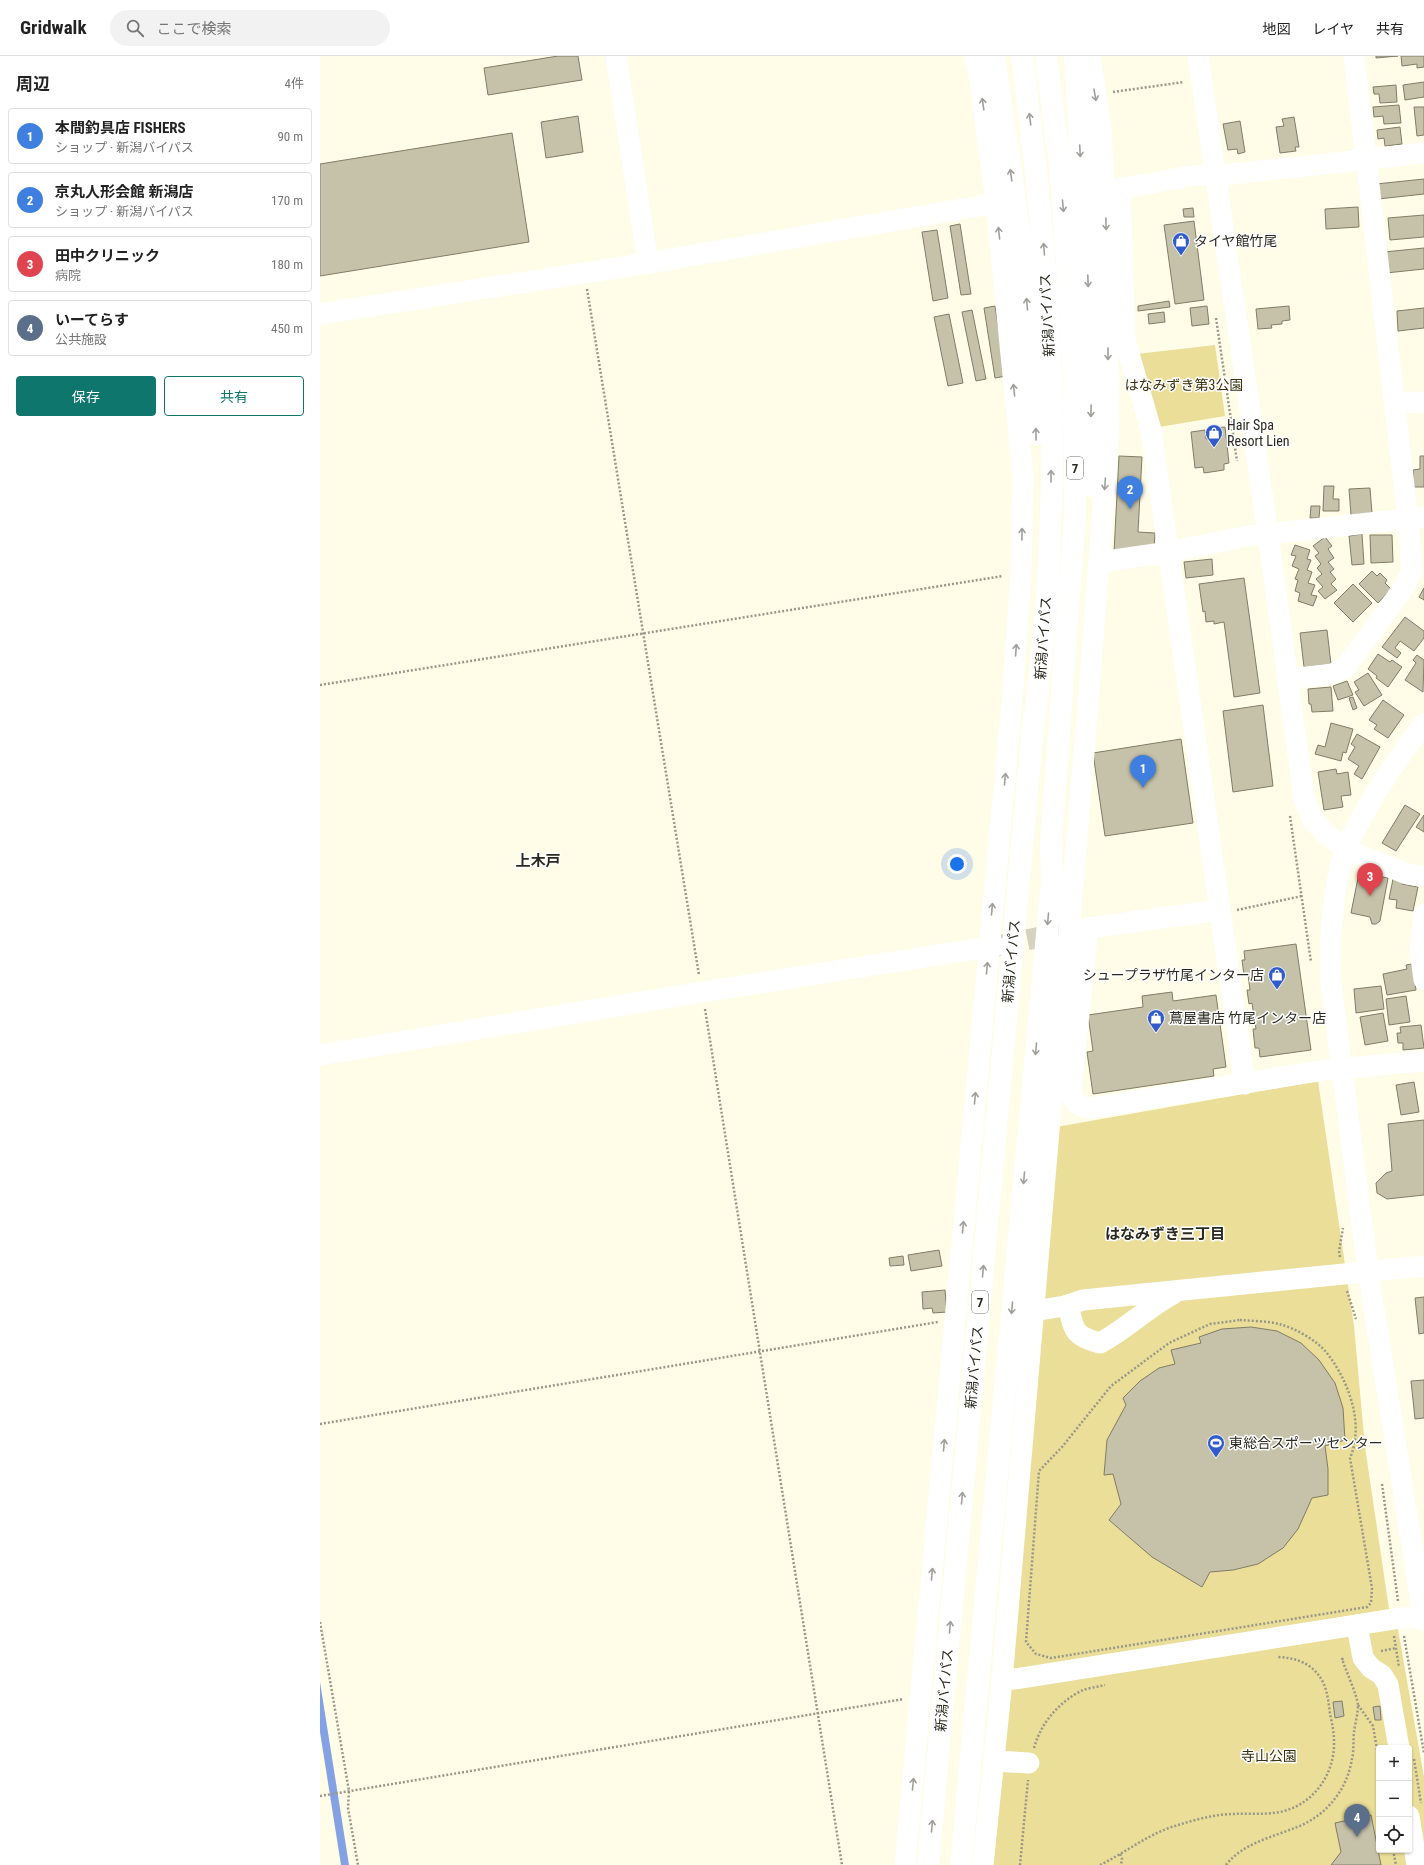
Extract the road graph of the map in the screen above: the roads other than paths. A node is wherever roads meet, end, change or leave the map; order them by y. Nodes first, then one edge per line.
1 (616, 56) edge
2 (974, 56) edge
3 (994, 56) edge
4 (1022, 56) edge
5 (1046, 56) edge
6 (1075, 56) edge
7 (1090, 56) edge
8 (1198, 56) edge
9 (1354, 56) edge
10 (1424, 153) edge
11 (1366, 160) junction
12 (1215, 176) junction
13 (1106, 191) junction
14 (1000, 202) junction
15 (648, 263) junction
16 (320, 314) edge
17 (1424, 402) edge
18 (1395, 403) junction
19 (1416, 518) edge
20 (1268, 534) junction
21 (1169, 552) junction
22 (1100, 562) junction
23 (1288, 679) junction
24 (1424, 724) edge
25 (1032, 738) junction
26 (1345, 849) junction
27 (1424, 877) edge
28 (1052, 880) junction
29 (1220, 910) junction
30 (1424, 914) edge
31 (1072, 931) junction
32 (992, 947) junction
33 (1424, 975) edge
34 (320, 1055) edge
35 (1424, 1061) edge
36 (1342, 1068) junction
37 (1245, 1084) junction
38 (1424, 1266) edge
39 (1368, 1271) junction
40 (1181, 1290) junction
41 (1068, 1305) junction
42 (1033, 1311) junction
43 (1424, 1618) edge
44 (1357, 1625) junction
45 (1002, 1681) junction
46 (1398, 1745) edge
47 (994, 1761) junction
48 (1029, 1763) road end
49 (1409, 1817) edge
50 (906, 1865) edge
51 (928, 1865) edge
52 (961, 1865) edge
53 (983, 1865) edge
54 (1417, 1865) edge

1 - 15 street
14 -> 2 street
25 -> 3 highway
25 -> 4 highway, 新潟バイパス / 7
5 -> 28 highway, 新潟バイパス / 7
6 -> 28 highway
7 - 13 street
8 - 12 street
9 - 11 street
10 - 11 street
11 - 12 street
11 - 18 street
12 - 13 street
12 - 20 street
13 - 21 street
13 -> 22 street
14 - 15 street
32 -> 14 street
15 - 16 street
17 - 18 street
18 - 19 street
19 - 20 street
19 - 23 street
20 - 21 street
20 - 23 street
21 - 22 street
21 - 29 street
22 - 31 street
23 - 26 street
24 - 26 street
51 -> 25 highway, 新潟バイパス / 7
26 - 27 street
26 - 36 street
28 -> 52 highway, 新潟バイパス / 7
29 - 31 street
29 - 37 street
30 - 33 street
31 - 37 street
31 - 42 street
32 - 34 street
50 -> 32 street
35 - 36 street
36 - 37 street
36 - 39 street
38 - 39 street
39 - 40 street
39 - 43 street
40 - 41 street
40 - 41 street
41 - 42 street
42 - 45 street
43 - 44 street
44 - 45 street
44 - 46 street
45 - 47 street
47 - 48 street
47 - 53 street
49 - 54 street

